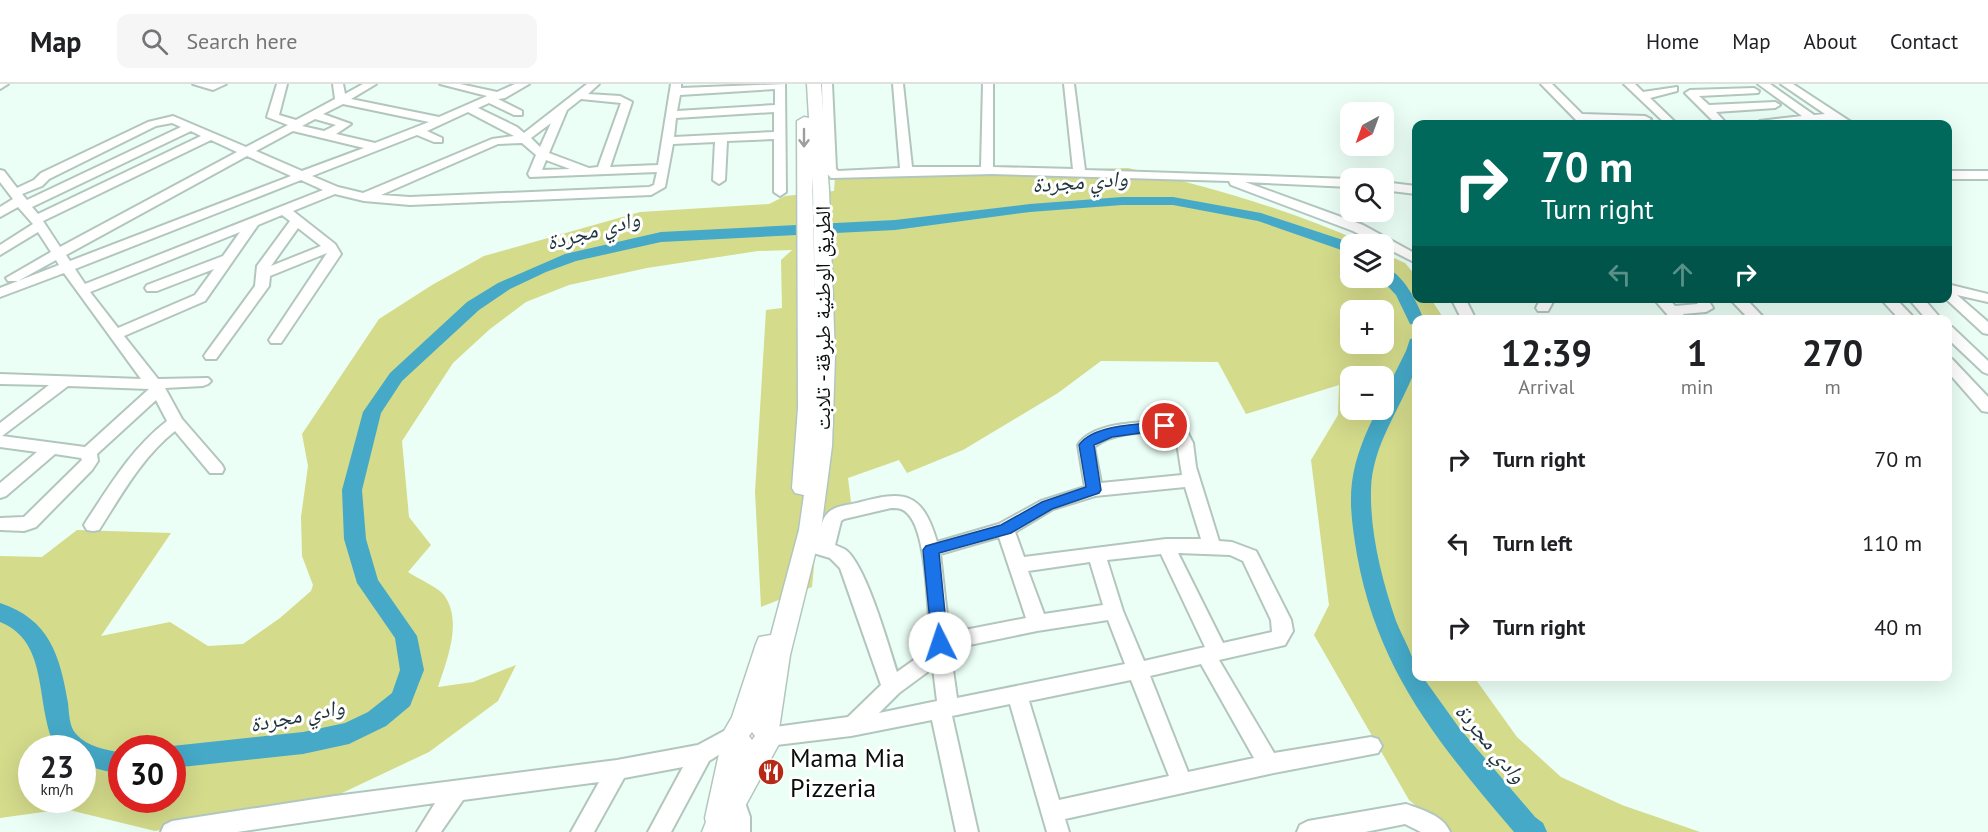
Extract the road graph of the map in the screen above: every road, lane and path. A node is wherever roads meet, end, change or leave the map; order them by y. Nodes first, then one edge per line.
1 (198, 84) edge
2 (222, 84) edge
3 (282, 84) edge
4 (338, 84) edge
5 (371, 84) edge
6 (445, 84) edge
7 (524, 84) edge
8 (594, 84) edge
9 (802, 84) edge
10 (814, 84) edge
11 (827, 84) edge
12 (898, 84) edge
13 (988, 84) edge
14 (1068, 84) edge
15 (1546, 84) edge
16 (1629, 84) edge
17 (1662, 84) edge
18 (1786, 84) edge
19 (780, 85) edge
20 (1755, 87) edge
21 (676, 88) edge
22 (1732, 88) edge
23 (1673, 89) junction
24 (1692, 92) junction
25 (1641, 95) junction
26 (578, 96) junction
27 (496, 98) junction
28 (340, 100) junction
29 (1775, 105) junction
30 (564, 108) junction
31 (781, 108) junction
32 (470, 109) junction
33 (1705, 109) junction
34 (1636, 110) dead end
35 (518, 113) dead end
36 (314, 115) junction
37 (672, 115) junction
38 (1834, 116) junction
39 (1581, 120) edge
40 (1645, 120) edge
41 (1668, 120) edge
42 (1717, 120) edge
43 (1802, 120) edge
44 (1803, 120) edge
45 (1810, 120) edge
46 (1841, 120) edge
47 (441, 121) junction
48 (295, 125) junction
49 (192, 126) junction
50 (417, 131) junction
51 (479, 131) dead end
52 (212, 135) junction
53 (326, 135) junction
54 (781, 135) junction
55 (721, 138) junction
56 (523, 139) junction
57 (438, 140) dead end
58 (496, 141) junction
59 (669, 141) junction
60 (105, 147) junction
61 (375, 147) junction
62 (247, 152) junction
63 (355, 155) junction
64 (543, 155) junction
65 (124, 159) junction
66 (370, 165) dead end
67 (664, 168) junction
68 (140, 170) junction
69 (906, 170) junction
70 (603, 171) junction
71 (987, 171) junction
72 (589, 172) junction
73 (1080, 173) junction
74 (0, 175) edge
75 (1952, 175) edge
76 (1988, 175) edge
77 (300, 176) junction
78 (1226, 178) junction
79 (719, 180) dead end
80 (38, 183) junction
81 (1340, 183) edge
82 (1394, 187) edge
83 (59, 190) junction
84 (334, 190) junction
85 (1412, 190) edge
86 (780, 192) dead end
87 (14, 196) edge
88 (364, 197) junction
89 (284, 210) junction
90 (0, 213) edge
91 (297, 221) junction
92 (38, 223) junction
93 (253, 223) junction
94 (173, 225) junction
95 (198, 244) junction
96 (330, 247) junction
97 (1, 249) edge
98 (57, 253) junction
99 (1412, 257) edge
100 (230, 258) junction
101 (66, 266) junction
102 (137, 268) junction
103 (813, 272) junction
104 (264, 274) junction
105 (1952, 279) edge
106 (0, 286) edge
107 (152, 288) junction
108 (82, 290) junction
109 (1952, 291) edge
110 (0, 293) edge
111 (1969, 293) junction
112 (1952, 296) edge
113 (1988, 298) edge
114 (1664, 303) edge
115 (1704, 303) edge
116 (1741, 303) edge
117 (1892, 303) edge
118 (1920, 303) edge
119 (171, 311) junction
120 (1675, 315) edge
121 (1754, 315) edge
122 (1904, 315) edge
123 (1930, 315) edge
124 (1952, 323) edge
125 (1988, 330) edge
126 (116, 334) junction
127 (1952, 334) edge
128 (276, 340) dead end
129 (211, 356) dead end
130 (1986, 362) edge
131 (1952, 368) edge
132 (0, 379) edge
133 (203, 381) dead end
134 (1964, 381) junction
135 (63, 382) junction
136 (1952, 382) edge
137 (156, 387) junction
138 (1988, 407) edge
139 (176, 422) junction
140 (0, 431) edge
141 (0, 441) edge
142 (49, 450) junction
143 (88, 453) junction
144 (216, 469) dead end
145 (1191, 480) junction
146 (1094, 490) junction
147 (0, 492) edge
148 (0, 524) edge
149 (93, 525) dead end
150 (1005, 529) junction
151 (1166, 546) junction
152 (815, 547) junction
153 (1212, 547) junction
154 (931, 550) junction
155 (1097, 556) junction
156 (1018, 565) junction
157 (1114, 611) junction
158 (1037, 623) junction
159 (940, 648) junction
160 (1212, 654) junction
161 (1139, 670) junction
162 (892, 687) junction
163 (1017, 695) junction
164 (944, 709) junction
165 (852, 728) junction
166 (752, 734) junction
167 (1371, 746) dead end
168 (702, 754) junction
169 (1269, 764) junction
170 (617, 770) junction
171 (1182, 783) junction
172 (458, 790) junction
173 (1055, 822) edge
174 (1391, 824) edge
175 (172, 832) edge
176 (428, 832) edge
177 (582, 832) edge
178 (659, 832) edge
179 (724, 832) edge
180 (967, 832) edge
181 (1312, 832) edge
182 (1439, 832) edge

1 - 2 street
3 - 48 street
4 - 28 street
5 - 28 street
6 - 27 street
7 - 27 street
8 - 26 street
9 -> 103 main road, الطريق الوطنية طبرقة - تلابت
10 - 103 main road, الطريق الوطنية طبرقة - تلابت
11 - 69 street
12 - 69 street
13 - 71 street
14 - 73 street
15 - 39 street
16 - 25 street
17 - 23 street
18 - 38 street
19 - 21 street
19 - 31 street
20 - 22 street
20 - 29 street
20 - 44 street
21 - 37 street
22 - 24 street
23 - 24 street
23 - 25 street
24 - 33 street
25 - 41 street
26 - 30 street
26 - 70 street
27 - 32 street
27 - 35 street
28 - 36 street
28 - 47 street
29 - 33 street
29 - 43 street
30 - 56 street
30 - 64 street
31 - 37 street
31 - 54 street
32 - 47 street
32 - 56 street
33 - 42 street
34 - 40 street
36 - 48 street
36 - 53 street
37 - 59 street
38 - 45 street
38 - 46 street
47 - 50 street
48 - 53 street
48 - 62 street
49 - 52 street
49 - 60 street
49 - 65 street
50 - 57 street
50 - 61 street
51 - 58 street
52 - 62 street
52 - 68 street
53 - 61 street
54 - 55 street
54 - 86 street
55 - 59 street
55 - 79 street
56 - 58 street
56 - 64 street
58 - 88 street
59 - 67 street
60 - 65 street
60 - 80 street
61 - 63 street
62 - 77 street
62 - 98 street
63 - 66 street
63 - 77 street
64 - 72 street
64 - 72 street
65 - 68 street
65 - 83 street
67 - 70 street
67 - 88 street
68 - 92 street
69 - 71 street
70 - 72 street
71 - 73 street
73 - 78 street
74 - 87 street
75 - 76 street
77 - 84 street
77 - 94 street
78 - 81 street
78 - 99 street
80 - 83 street
80 - 87 street
82 - 85 street
83 - 87 street
84 - 88 street
84 - 89 street
87 - 90 street
87 - 92 street
89 - 91 street
89 - 93 street
91 - 96 street
91 - 104 street
92 - 97 street
92 - 98 street
93 - 95 street
93 - 100 street
94 - 95 street
94 - 101 street
95 - 102 street
96 - 104 street
96 - 128 street
98 - 101 street
98 - 106 street
100 - 107 street
100 - 119 street
101 - 108 street
101 - 110 street
102 - 107 street
102 - 108 street
103 - 152 main road, الطريق الوطنية طبرقة - تلابت
103 - 166 main road, الطريق الوطنية طبرقة - تلابت
104 - 129 street
105 - 111 street
107 - 119 street
108 - 126 street
109 - 111 street
111 - 113 street
112 - 125 street
114 - 120 street
115 - 120 street
116 - 121 street
117 - 122 street
118 - 123 street
119 - 126 street
124 - 130 street
126 - 137 street
127 - 130 street
131 - 134 street
132 - 135 street
133 - 137 street
134 - 136 street
134 - 138 street
135 - 137 street
135 - 140 street
137 - 139 street
137 - 143 street
139 - 144 street
139 - 149 street
141 - 142 street
142 - 143 street
142 - 147 street
143 - 148 street
145 - 146 street
145 - 146 street
145 - 153 street
146 - 150 street
150 - 154 street
150 - 156 street
151 - 153 street
151 - 155 street
151 - 160 street
152 - 154 street
152 - 162 street
152 - 166 main road, الطريق الوطنية طبرقة - تلابت
153 - 160 street
154 - 159 street
155 - 156 street
155 - 157 street
156 - 158 street
157 - 158 street
157 - 161 street
158 - 159 street
159 - 162 street
159 - 164 street
160 - 161 street
160 - 169 street
161 - 163 street
161 - 171 street
162 - 165 street
163 - 164 street
163 - 173 street
164 - 165 street
164 - 180 street
165 - 166 street
166 - 168 street
166 - 179 main road, الطريق الوطنية طبرقة - تلابت
167 - 169 street
168 - 170 street
168 - 178 street
169 - 171 street
170 - 172 street
170 - 177 street
171 - 173 street
172 - 175 street
172 - 176 street
174 - 181 street
174 - 182 street

